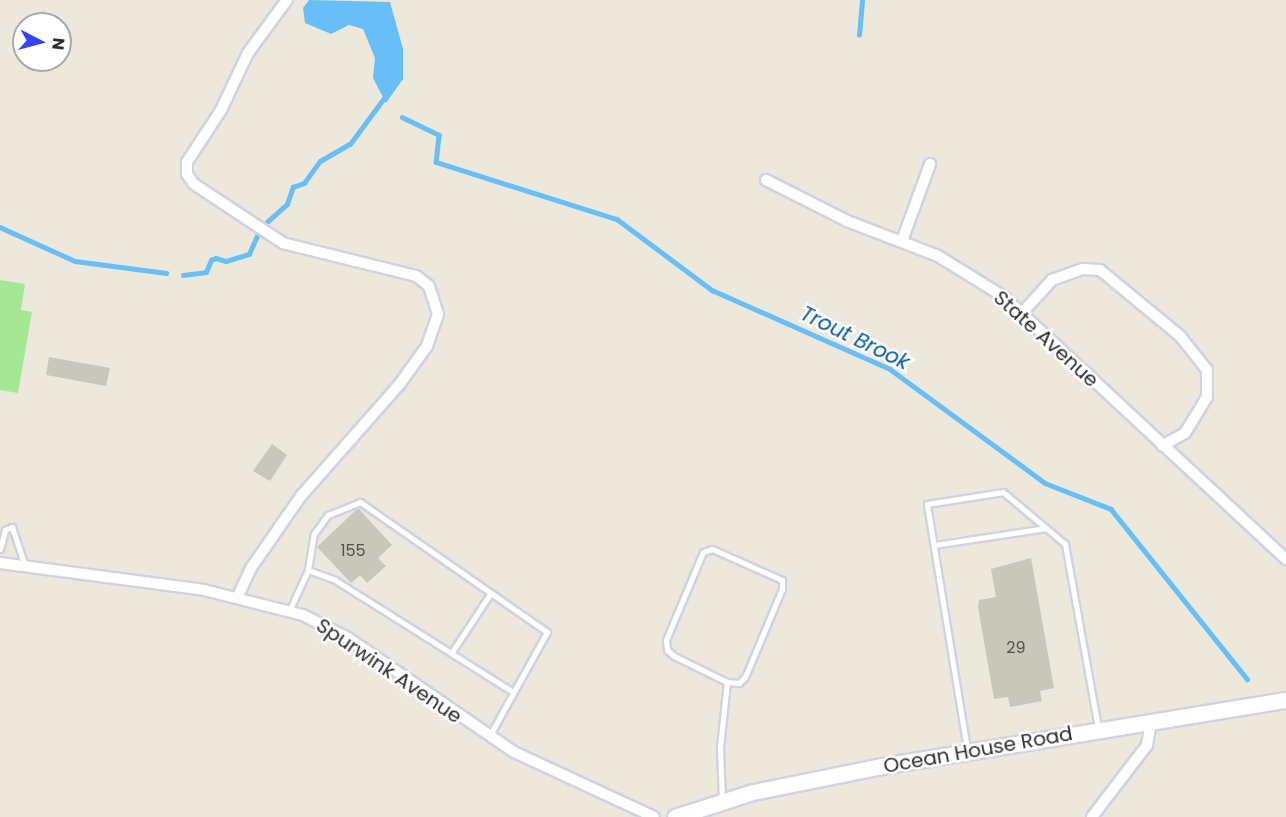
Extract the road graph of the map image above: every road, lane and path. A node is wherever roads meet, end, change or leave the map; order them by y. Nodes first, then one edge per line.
1 (287, 0) edge
2 (930, 164) dead end
3 (766, 180) dead end
4 (902, 241) junction
5 (1022, 313) junction
6 (1162, 446) junction
7 (1046, 528) junction
8 (934, 545) junction
9 (0, 549) edge
10 (1286, 559) edge
11 (0, 563) edge
12 (25, 566) junction
13 (308, 570) junction
14 (490, 594) junction
15 (238, 596) junction
16 (289, 611) junction
17 (452, 652) junction
18 (727, 682) junction
19 (513, 692) junction
20 (1286, 700) edge
21 (1151, 722) junction
22 (1098, 730) junction
23 (489, 737) junction
24 (968, 752) junction
25 (722, 800) junction
26 (654, 817) edge
27 (675, 817) edge
28 (1092, 817) edge

1 - 15 street
2 - 4 street
3 - 4 street, State Avenue
4 - 5 street, State Avenue
5 - 6 street, State Avenue
5 - 6 street
6 - 10 street, State Avenue
7 - 8 lane
7 - 8 lane
7 - 22 lane
8 - 24 lane
9 - 12 lane
11 - 12 street, Spurwink Avenue
12 - 15 street, Spurwink Avenue
13 - 14 lane
13 - 16 lane
13 - 17 lane
14 - 17 lane
14 - 19 lane
15 - 16 street, Spurwink Avenue
16 - 23 street, Spurwink Avenue
17 - 19 lane
18 - 18 lane
18 - 25 lane
19 - 23 lane
20 - 21 main road, Ocean House Road
21 - 22 main road, Ocean House Road
21 - 28 street
22 - 24 main road, Ocean House Road
23 - 26 street, Spurwink Avenue
24 - 25 main road, Ocean House Road
25 - 27 main road, Ocean House Road

